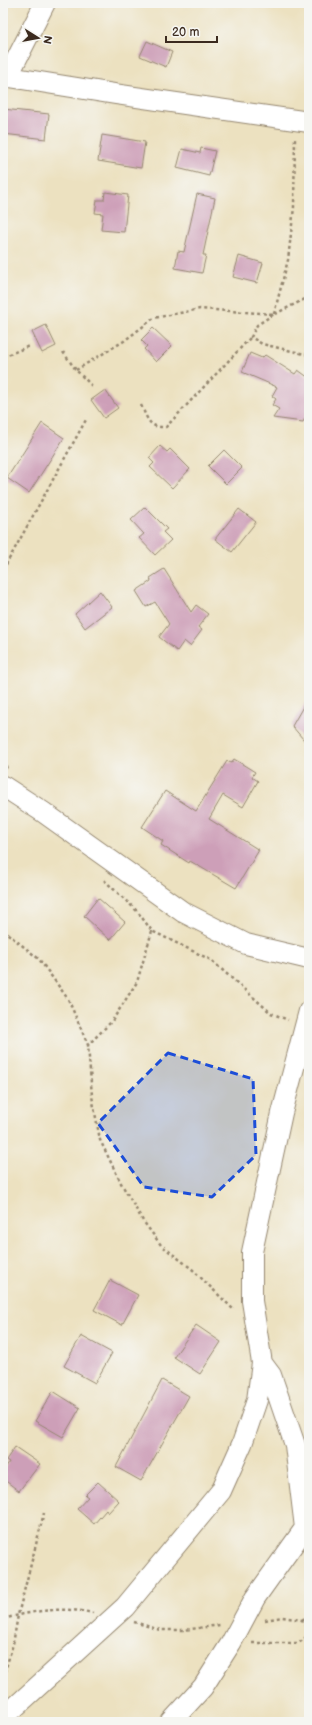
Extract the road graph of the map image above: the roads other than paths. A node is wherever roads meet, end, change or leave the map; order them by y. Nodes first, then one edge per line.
1 (45, 3) edge
2 (5, 76) edge
3 (302, 121) edge
4 (3, 786) edge
5 (309, 959) edge
6 (307, 1019) edge
7 (262, 1363) junction
8 (307, 1532) edge
9 (3, 1718) edge
10 (171, 1722) edge

1 - 2 street
2 - 3 street
4 - 5 street
6 - 7 street
7 - 8 street
7 - 9 street
8 - 10 street

